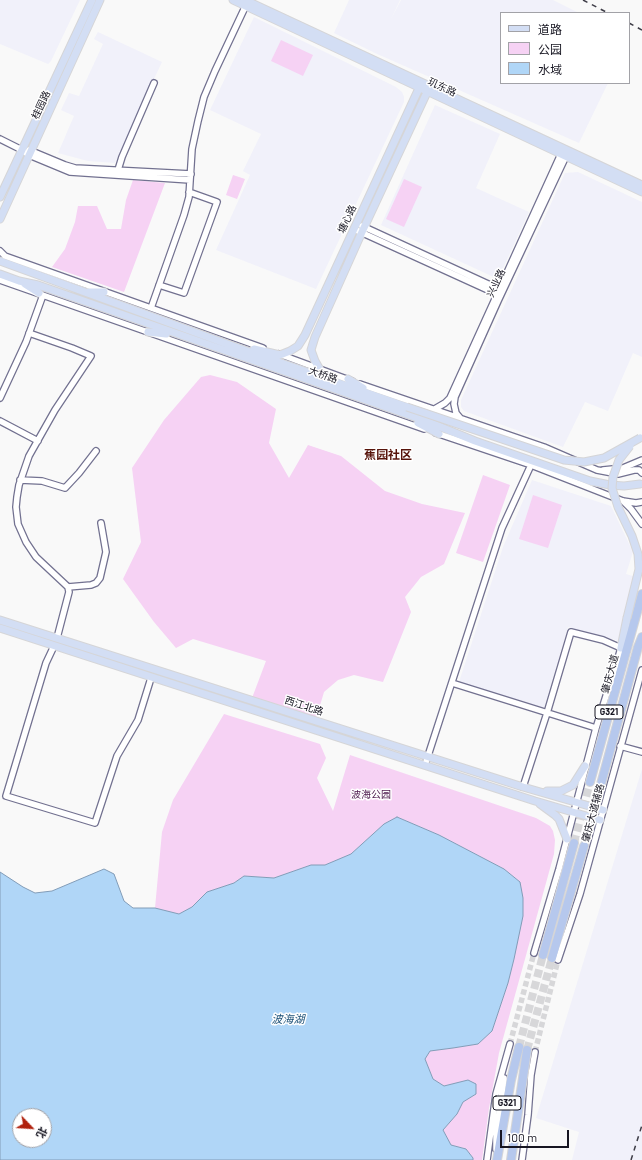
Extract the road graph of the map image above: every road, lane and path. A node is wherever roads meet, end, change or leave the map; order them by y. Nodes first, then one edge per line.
1 (92, 0) edge
2 (100, 0) edge
3 (233, 0) edge
4 (246, 2) edge
5 (154, 83) dead end
6 (420, 85) junction
7 (429, 89) junction
8 (0, 139) edge
9 (22, 150) junction
10 (31, 153) junction
11 (563, 155) junction
12 (118, 170) junction
13 (191, 177) junction
14 (642, 185) edge
15 (189, 192) junction
16 (642, 192) edge
17 (0, 197) edge
18 (2, 216) edge
19 (0, 223) edge
20 (355, 226) junction
21 (363, 229) junction
22 (0, 251) edge
23 (0, 261) edge
24 (0, 274) edge
25 (0, 280) edge
26 (19, 281) junction
27 (159, 285) junction
28 (83, 292) junction
29 (104, 292) junction
30 (500, 292) junction
31 (41, 294) junction
32 (151, 308) junction
33 (148, 332) junction
34 (30, 333) junction
35 (176, 335) junction
36 (230, 344) junction
37 (280, 355) junction
38 (319, 368) junction
39 (348, 380) junction
40 (379, 397) junction
41 (0, 398) edge
42 (389, 409) junction
43 (433, 410) junction
44 (462, 420) junction
45 (0, 421) edge
46 (439, 434) junction
47 (641, 438) edge
48 (38, 441) junction
49 (96, 451) dead end
50 (642, 460) edge
51 (531, 465) junction
52 (597, 470) junction
53 (642, 472) edge
54 (20, 480) junction
55 (640, 484) dead end
56 (623, 500) junction
57 (642, 502) edge
58 (101, 523) dead end
59 (642, 524) edge
60 (68, 587) junction
61 (642, 594) edge
62 (637, 612) junction
63 (0, 620) edge
64 (0, 628) edge
65 (642, 637) edge
66 (57, 638) junction
67 (54, 646) junction
68 (621, 648) junction
69 (642, 670) edge
70 (152, 678) junction
71 (190, 680) junction
72 (452, 683) junction
73 (188, 689) junction
74 (547, 713) junction
75 (596, 728) junction
76 (620, 746) junction
77 (642, 752) edge
78 (428, 756) junction
79 (425, 765) junction
80 (585, 766) junction
81 (590, 782) tunnel mouth
82 (601, 784) tunnel mouth
83 (523, 786) junction
84 (538, 791) junction
85 (535, 801) junction
86 (576, 802) junction
87 (603, 810) junction
88 (573, 812) junction
89 (600, 820) junction
90 (567, 839) junction
91 (574, 843) tunnel mouth
92 (584, 846) tunnel mouth
93 (534, 953) tunnel mouth
94 (543, 955) tunnel mouth
95 (555, 959) joint
96 (510, 1044) tunnel mouth
97 (535, 1052) tunnel mouth
98 (506, 1062) junction
99 (512, 1159) edge
100 (487, 1160) edge
101 (496, 1160) edge
102 (522, 1160) edge

1 - 9 main road, 桂园路
2 - 10 main road, 桂园路
3 - 4 main road, 玑东路
4 - 6 main road, 玑东路
4 - 13 street
5 - 12 street
6 - 7 main road, 玑东路
6 - 20 main road, 塘心路
7 - 11 main road, 玑东路
7 - 14 main road, 玑东路
7 - 21 main road, 塘心路
8 - 9 street
9 - 10 street
9 - 17 main road, 桂园路
10 - 12 street
10 - 13 street
10 - 18 main road, 桂园路
11 - 16 main road, 玑东路
11 - 30 street, 兴业路
12 - 13 street
13 - 15 street
15 - 27 street
15 - 27 street
18 - 19 street
20 - 21 street
20 - 37 main road, 塘心路
21 - 30 street
21 - 38 main road, 塘心路
22 - 29 street
23 - 28 main road, 大桥路
24 - 26 main road, 大桥路
25 - 31 street
26 - 31 main road
26 - 35 main road, 大桥路
27 - 32 street
28 - 29 main road
28 - 36 main road, 大桥路
29 - 32 street
30 - 43 street, 兴业路
30 - 44 street, 兴业路
31 - 33 street
31 - 34 street
32 - 37 street
33 - 35 main road
33 - 46 street
34 - 41 street
34 - 48 street
35 - 42 main road, 大桥路
36 - 37 main road
36 - 40 main road, 大桥路
37 - 38 street
38 - 39 street
39 - 40 main road
39 - 43 street
40 - 47 main road, 大桥路, bridge
42 - 46 main road
42 - 55 main road, 大桥路
43 - 44 street
44 - 52 street
45 - 48 street
46 - 51 street
47 - 68 main road, bridge
48 - 54 street
49 - 54 street
50 - 52 street
51 - 56 street
51 - 72 street
52 - 53 street
54 - 60 street
56 - 57 street
56 - 59 street
58 - 60 street
60 - 66 street
61 - 62 highway, 肇庆大道 / G321
62 - 68 street, 肇庆大道辅路
62 - 81 highway, 肇庆大道 / G321
63 - 66 main road, 西江北路
64 - 67 main road, 西江北路
65 - 82 highway, 肇庆大道 / G321
66 - 71 main road, 西江北路
67 - 70 main road, 西江北路
67 - 70 street
68 - 74 street
68 - 75 street, 肇庆大道辅路
69 - 76 street, 肇庆大道辅路
70 - 73 main road, 西江北路
71 - 73 main road
71 - 78 main road, 西江北路
72 - 74 street
72 - 78 street
73 - 79 main road, 西江北路
74 - 75 street
74 - 83 street
75 - 80 street, 肇庆大道辅路
76 - 77 street
76 - 87 street, 肇庆大道辅路
78 - 79 street
78 - 83 main road, 西江北路
79 - 85 main road, 西江北路
80 - 84 main road
80 - 86 street, 肇庆大道辅路
83 - 84 main road, 西江北路
84 - 85 main road
84 - 86 main road, 西江北路
85 - 88 main road, 西江北路
85 - 90 main road
86 - 87 main road, 西江北路
86 - 88 street, 肇庆大道辅路
87 - 89 street, 肇庆大道辅路
88 - 89 main road, 西江北路
88 - 90 street, 肇庆大道辅路
89 - 95 street, 肇庆大道辅路
90 - 93 street, 肇庆大道辅路
91 - 94 highway
92 - 95 highway
96 - 98 street
97 - 102 street
98 - 100 street
98 - 101 street
99 - 101 highway, G321

